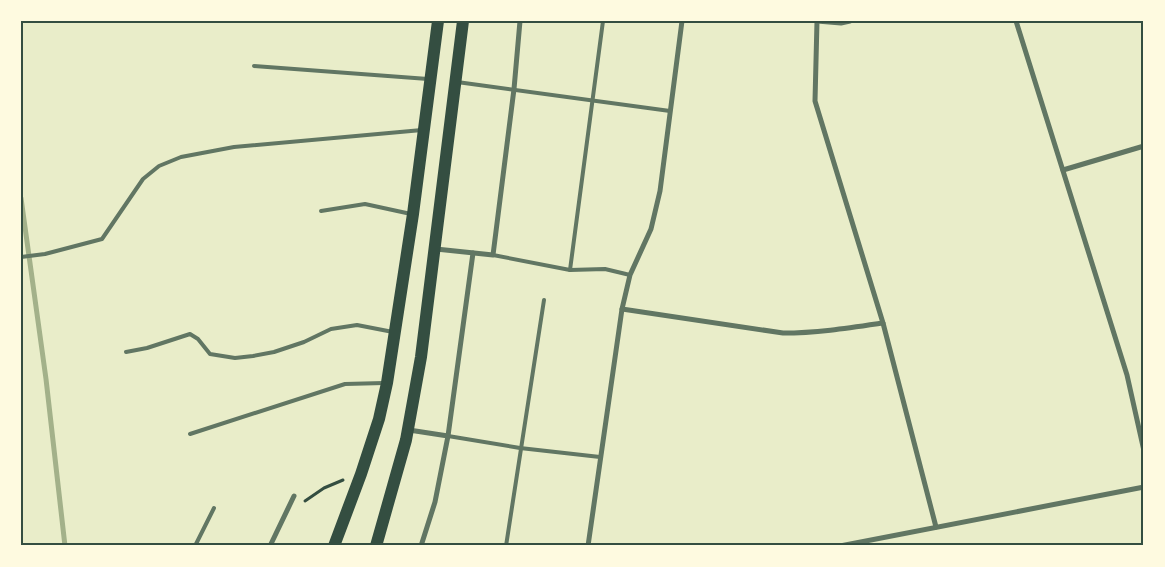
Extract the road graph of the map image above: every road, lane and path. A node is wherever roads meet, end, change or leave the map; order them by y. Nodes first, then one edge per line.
1 (438, 21) edge
2 (463, 21) edge
3 (520, 21) edge
4 (603, 21) edge
5 (682, 21) edge
6 (817, 21) edge
7 (850, 21) edge
8 (1016, 21) edge
9 (254, 66) dead end
10 (431, 80) junction
11 (455, 82) junction
12 (514, 89) junction
13 (593, 100) junction
14 (670, 110) junction
15 (424, 130) junction
16 (1144, 146) edge
17 (1063, 170) junction
18 (321, 211) dead end
19 (414, 214) junction
20 (435, 249) junction
21 (473, 253) junction
22 (493, 255) junction
23 (21, 257) edge
24 (570, 270) junction
25 (630, 275) junction
26 (544, 300) dead end
27 (622, 309) junction
28 (882, 323) junction
29 (395, 332) junction
30 (126, 352) dead end
31 (387, 383) junction
32 (409, 429) junction
33 (190, 434) dead end
34 (448, 436) junction
35 (520, 448) junction
36 (1144, 451) edge
37 (600, 457) junction
38 (361, 474) junction
39 (1144, 487) edge
40 (294, 496) dead end
41 (214, 508) dead end
42 (286, 514) junction
43 (936, 527) junction
44 (195, 546) edge
45 (270, 546) edge
46 (334, 546) edge
47 (376, 546) edge
48 (421, 546) edge
49 (506, 546) edge
50 (588, 546) edge
51 (840, 546) edge

1 - 10 main road
2 - 11 main road
3 - 12 street
4 - 13 lane
5 - 14 street
6 - 7 street
6 - 28 street
8 - 17 street
9 - 10 lane
10 - 15 main road
11 - 12 lane
11 - 20 main road
12 - 13 lane
12 - 22 street
13 - 14 lane
13 - 24 lane
14 - 25 street
15 - 19 main road
15 - 23 lane
16 - 17 street
17 - 36 street
18 - 19 lane
19 - 29 main road
20 - 21 street
20 - 32 main road
21 - 22 street
21 - 34 street
22 - 24 lane
24 - 25 lane
25 - 27 street
26 - 35 lane
27 - 28 street
27 - 37 street
28 - 43 street
29 - 30 lane
29 - 31 main road
31 - 33 lane
31 - 38 main road
32 - 34 street
32 - 47 main road
34 - 35 lane
34 - 48 street
35 - 37 lane
35 - 49 lane
37 - 50 street
38 - 42 path
38 - 46 main road
39 - 43 street
40 - 42 street
41 - 44 lane
42 - 45 street
43 - 51 street

